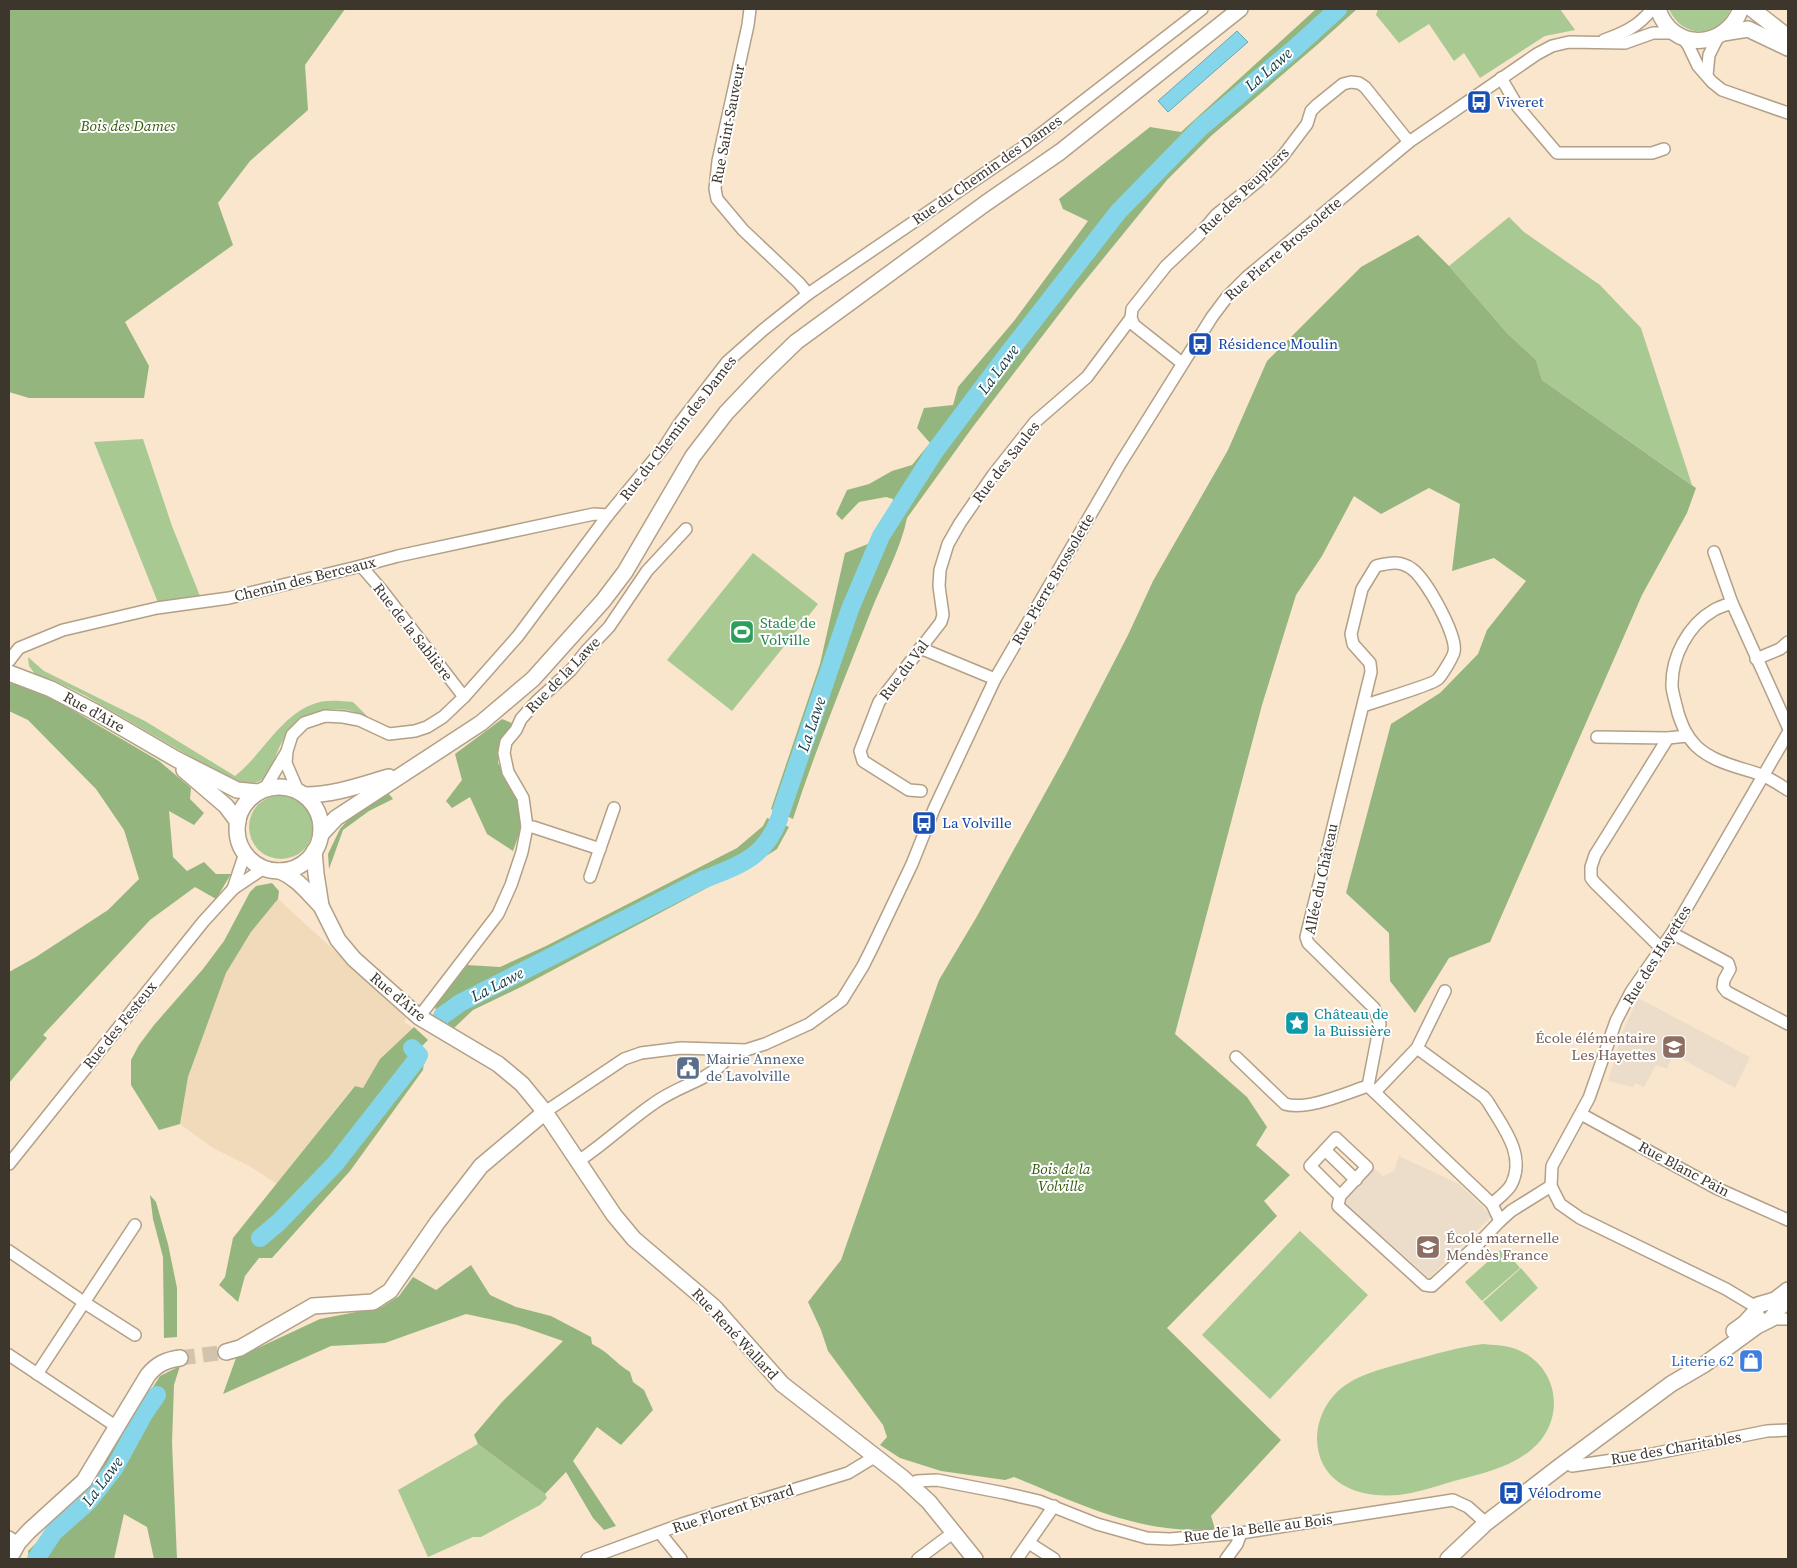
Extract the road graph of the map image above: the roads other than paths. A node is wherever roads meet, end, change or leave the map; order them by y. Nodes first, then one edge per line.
1 (750, 9) edge
2 (1202, 9) edge
3 (1240, 9) edge
4 (1652, 9) edge
5 (1658, 9) edge
6 (1741, 9) edge
7 (1752, 9) edge
8 (1678, 35) junction
9 (1720, 35) junction
10 (1788, 37) edge
11 (1598, 42) junction
12 (1788, 48) edge
13 (1707, 75) junction
14 (1501, 78) junction
15 (1788, 113) edge
16 (1409, 142) junction
17 (1664, 149) dead end
18 (808, 294) junction
19 (1131, 318) junction
20 (1182, 363) junction
21 (608, 515) junction
22 (686, 529) dead end
23 (1714, 552) dead end
24 (361, 566) junction
25 (1732, 603) junction
26 (934, 630) joint
27 (1788, 642) edge
28 (920, 648) junction
29 (1756, 659) junction
30 (9, 661) edge
31 (9, 673) edge
32 (995, 679) junction
33 (464, 697) junction
34 (1363, 706) junction
35 (1788, 727) edge
36 (1788, 733) edge
37 (1597, 736) dead end
38 (1687, 736) junction
39 (1668, 738) junction
40 (286, 751) junction
41 (176, 759) junction
42 (408, 771) junction
43 (1763, 776) junction
44 (1788, 790) edge
45 (261, 791) junction
46 (921, 791) dead end
47 (301, 793) junction
48 (614, 808) dead end
49 (238, 822) junction
50 (527, 827) junction
51 (321, 834) junction
52 (600, 849) junction
53 (314, 851) junction
54 (245, 853) junction
55 (264, 868) junction
56 (280, 871) junction
57 (590, 877) dead end
58 (234, 889) junction
59 (321, 906) junction
60 (1672, 934) junction
61 (1662, 948) junction
62 (1445, 991) dead end
63 (419, 1017) junction
64 (1788, 1024) edge
65 (1417, 1048) junction
66 (730, 1050) junction
67 (1236, 1058) dead end
68 (522, 1084) joint
69 (1371, 1089) junction
70 (544, 1112) junction
71 (1581, 1114) junction
72 (1325, 1150) junction
73 (577, 1162) junction
74 (9, 1164) edge
75 (1356, 1180) junction
76 (1551, 1186) junction
77 (1339, 1201) junction
78 (1492, 1204) junction
79 (1788, 1220) edge
80 (1500, 1221) junction
81 (135, 1225) dead end
82 (9, 1251) edge
83 (1788, 1290) edge
84 (1788, 1302) edge
85 (85, 1303) junction
86 (1768, 1314) edge
87 (135, 1335) dead end
88 (226, 1352) tunnel mouth
89 (9, 1355) edge
90 (180, 1358) tunnel mouth
91 (37, 1374) junction
92 (116, 1427) junction
93 (1788, 1430) edge
94 (876, 1456) junction
95 (1566, 1461) junction
96 (910, 1484) junction
97 (1054, 1506) junction
98 (1486, 1522) junction
99 (954, 1532) junction
100 (660, 1533) junction
101 (1241, 1533) junction
102 (13, 1540) edge
103 (1029, 1543) junction
104 (9, 1559) edge
105 (588, 1559) edge
106 (681, 1559) edge
107 (918, 1559) edge
108 (975, 1559) edge
109 (1017, 1559) edge
110 (1054, 1559) edge
111 (1226, 1559) edge
112 (1448, 1559) edge

1 - 18 street, Rue Saint-Sauveur
2 - 18 street, Rue du Chemin des Dames
3 - 42 main road
4 - 11 street, Rue Pierre Brossolette
5 - 8 main road
6 - 9 main road
7 - 10 main road
8 - 9 main road
8 - 11 street, Rue Pierre Brossolette
8 - 13 street
9 - 12 main road
9 - 13 street
11 - 14 street, Rue Pierre Brossolette
13 - 15 street
14 - 16 street, Rue Pierre Brossolette
14 - 17 street
16 - 19 street, Rue des Peupliers
16 - 20 street, Rue Pierre Brossolette
18 - 21 street, Rue du Chemin des Dames
19 - 20 street
19 - 26 street, Rue des Saules
20 - 32 street, Rue Pierre Brossolette
21 - 24 street, Chemin des Berceaux
21 - 33 street, Rue du Chemin des Dames
22 - 50 street, Rue de la Lawe
23 - 25 street
24 - 30 street, Chemin des Berceaux
24 - 33 street, Rue de la Sablière
25 - 29 street
25 - 38 street
26 - 28 street, Rue du Val
27 - 29 street
28 - 32 street
28 - 46 street, Rue du Val
29 - 35 street
31 - 41 main road, Rue d'Aire
32 - 66 street, Rue Pierre Brossolette
33 - 40 street, Rue du Chemin des Dames
34 - 34 street, Allée du Château
34 - 69 street, Allée du Château
36 - 43 street, Rue des Hayettes
37 - 39 street
38 - 39 street
38 - 43 street
39 - 61 street
40 - 45 street, Rue du Chemin des Dames
40 - 47 street
41 - 45 main road, Rue d'Aire
41 - 49 main road, Rue d'Aire
42 - 47 main road
42 - 51 main road
43 - 44 street
43 - 60 street, Rue des Hayettes
45 - 47 main road
45 - 49 main road
47 - 51 main road
48 - 52 street
49 - 54 main road
50 - 52 street
50 - 63 street, Rue de la Lawe
51 - 53 main road
52 - 57 street
53 - 56 main road
53 - 59 main road, Rue d'Aire
54 - 55 main road
54 - 58 street, Rue des Festeux
55 - 56 main road
55 - 58 street, Rue des Festeux
56 - 59 main road, Rue d'Aire
58 - 74 street, Rue des Festeux
59 - 63 main road, Rue d'Aire
60 - 61 street, Rue des Hayettes
60 - 64 street
61 - 71 street, Rue des Hayettes
62 - 65 street
63 - 68 main road, Rue d'Aire
65 - 69 street
65 - 78 street
66 - 70 street, Rue Pierre Brossolette
66 - 73 street
67 - 69 street
68 - 70 main road, Rue René Wallard
69 - 78 street
70 - 73 main road, Rue René Wallard
70 - 88 main road
71 - 76 street, Rue des Hayettes
71 - 79 street, Rue Blanc Pain
72 - 75 street
72 - 75 street
72 - 77 street
73 - 94 main road, Rue René Wallard
75 - 77 street
76 - 80 street
76 - 86 street
77 - 80 street
78 - 80 street
81 - 85 street
82 - 85 street
83 - 86 main road
84 - 86 main road
85 - 87 street
85 - 91 street
86 - 95 main road
89 - 91 street
90 - 92 main road
91 - 92 street
92 - 102 main road
93 - 95 street, Rue des Charitables
94 - 96 main road, Rue René Wallard
94 - 100 street, Rue Florent Evrard
95 - 98 main road
96 - 97 street, Rue de la Belle au Bois
96 - 99 main road, Rue René Wallard
97 - 101 street, Rue de la Belle au Bois
97 - 103 street
98 - 101 street, Rue de la Belle au Bois
98 - 112 main road
99 - 107 street
99 - 108 main road, Rue René Wallard
100 - 105 street, Rue Florent Evrard
100 - 106 street
101 - 111 street
102 - 104 main road
103 - 109 street
103 - 110 street

